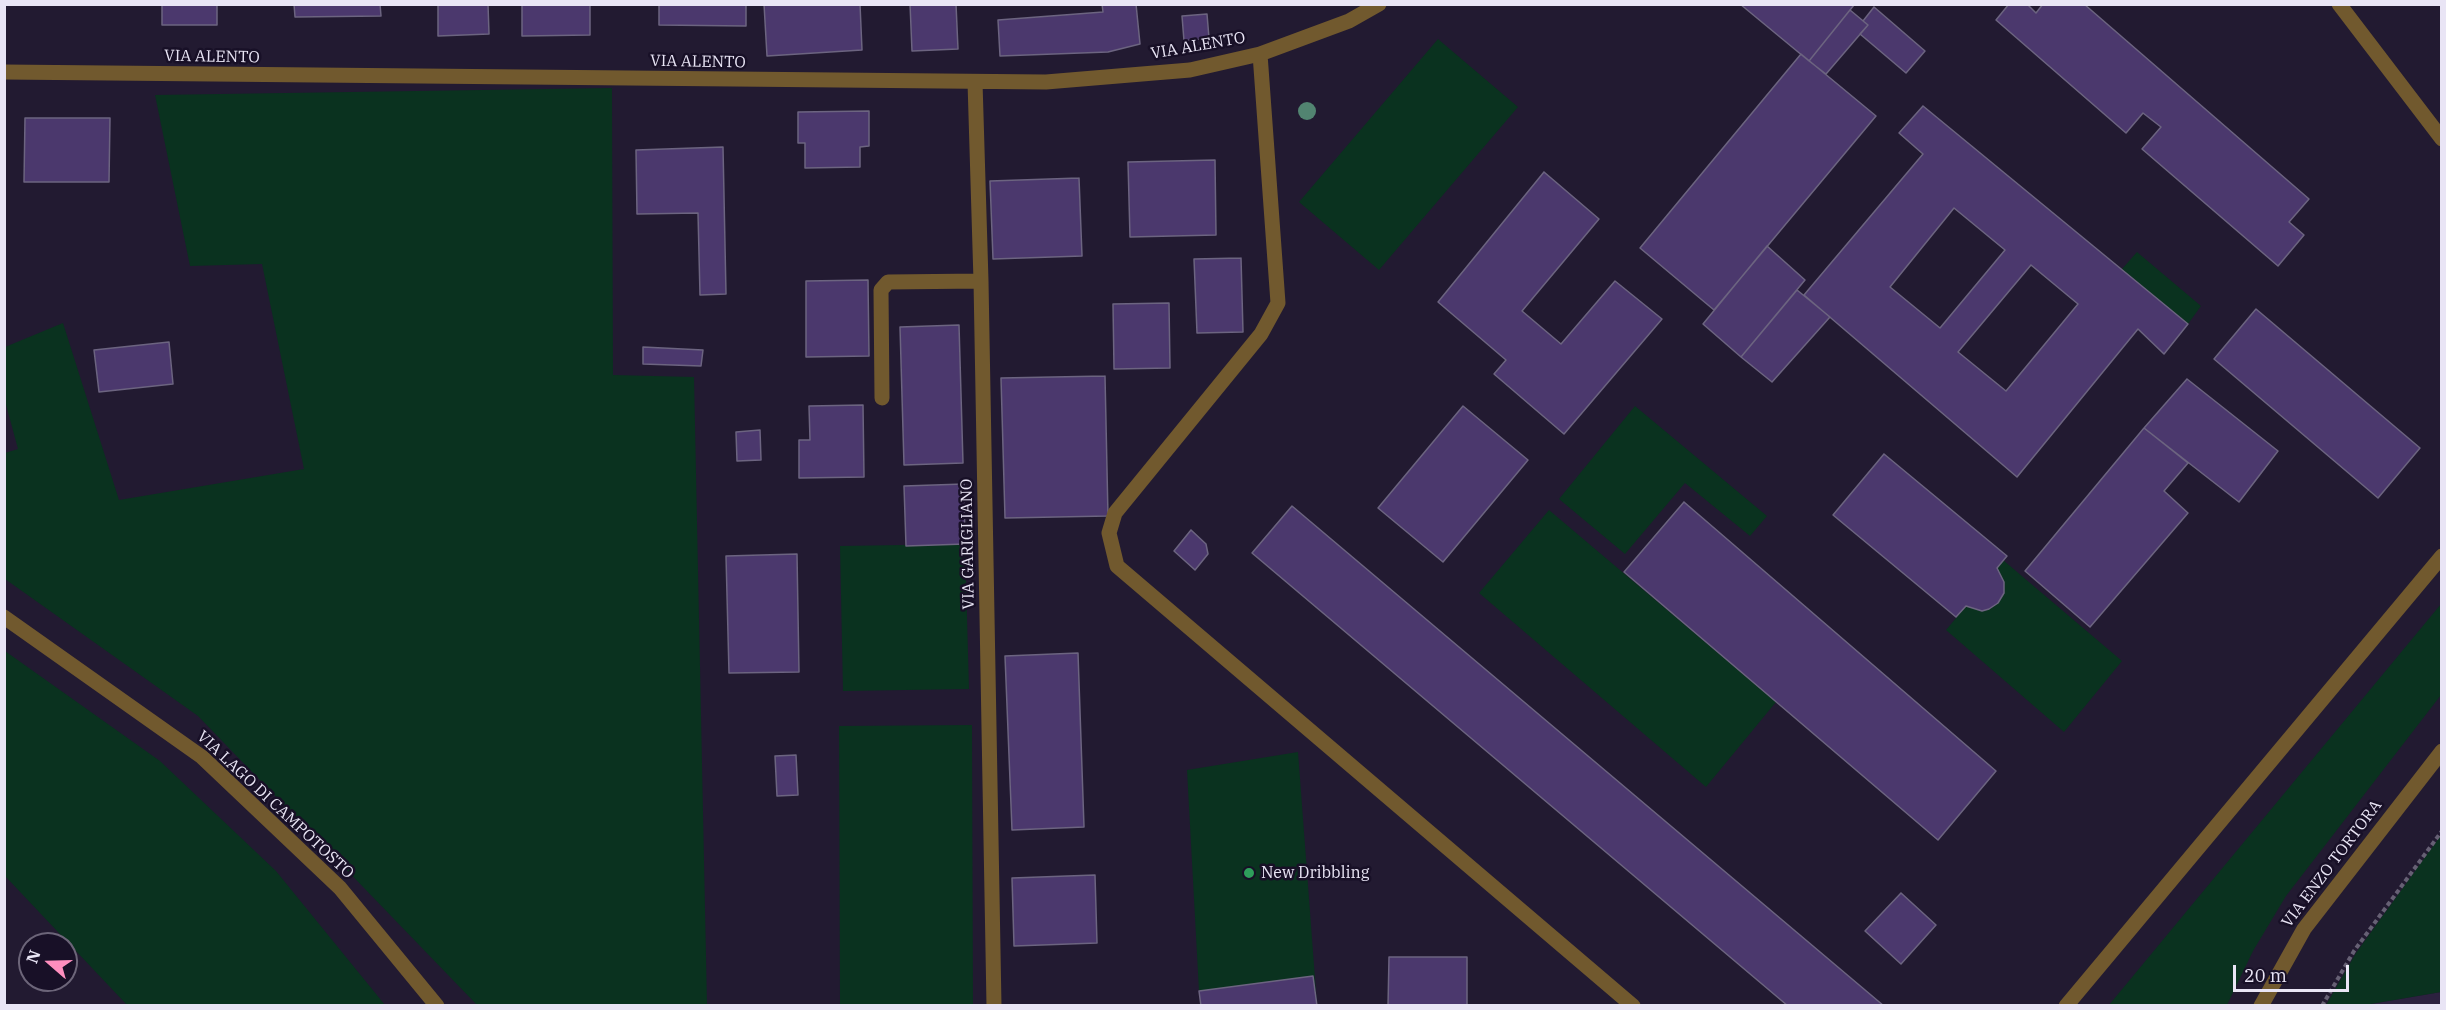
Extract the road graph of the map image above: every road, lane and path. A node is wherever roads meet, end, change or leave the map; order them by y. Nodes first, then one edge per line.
1 (1379, 4) edge
2 (2338, 4) edge
3 (1260, 54) junction
4 (4, 72) edge
5 (975, 82) junction
6 (2442, 139) edge
7 (981, 281) junction
8 (882, 399) dead end
9 (2442, 556) edge
10 (4, 617) edge
11 (2442, 751) edge
12 (2442, 831) edge
13 (436, 1005) edge
14 (994, 1005) edge
15 (1633, 1005) edge
16 (2066, 1005) edge
17 (2261, 1005) edge
18 (2322, 1005) edge

1 - 3 street, VIA ALENTO
2 - 6 street
3 - 5 street, VIA ALENTO
3 - 15 street
4 - 5 street, VIA ALENTO
5 - 7 street, VIA GARIGLIANO
7 - 8 street
7 - 14 street, VIA GARIGLIANO
9 - 16 street
10 - 13 street, VIA LAGO DI CAMPOTOSTO
11 - 17 street, VIA ENZO TORTORA
12 - 18 path

